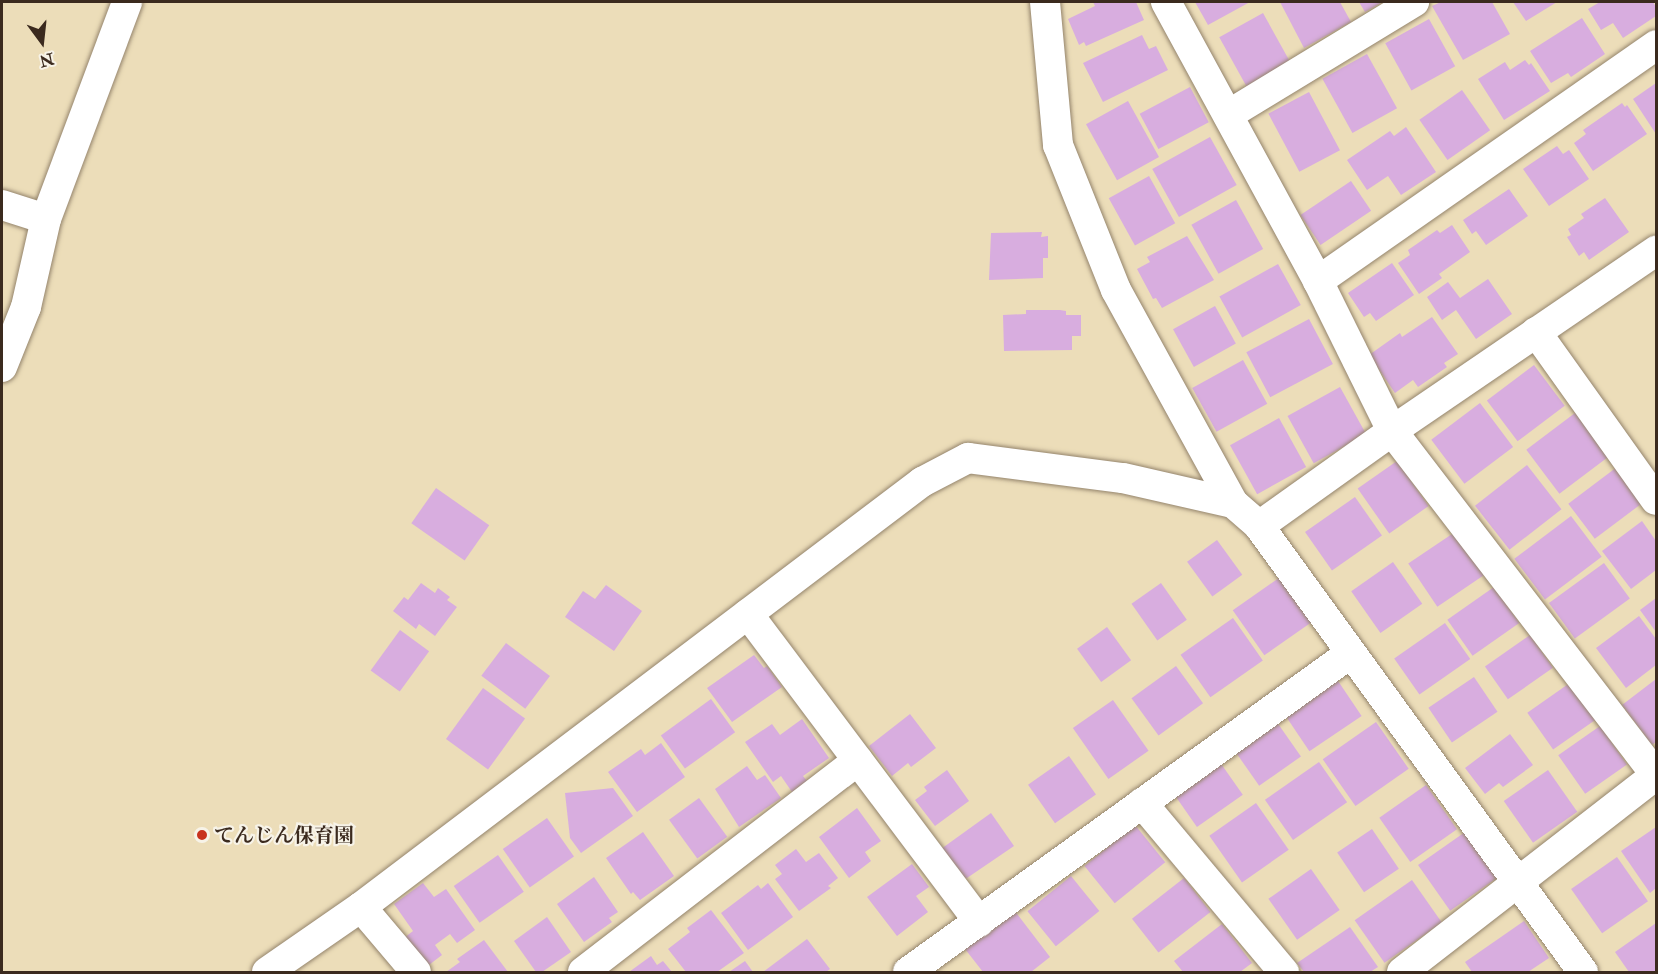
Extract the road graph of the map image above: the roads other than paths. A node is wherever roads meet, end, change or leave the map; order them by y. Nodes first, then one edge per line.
1 (128, 2) edge
2 (1045, 2) edge
3 (1166, 2) edge
4 (1414, 2) edge
5 (1656, 45) edge
6 (1228, 115) junction
7 (2, 205) edge
8 (46, 219) junction
9 (1656, 250) edge
10 (1318, 281) junction
11 (1536, 332) junction
12 (2, 367) edge
13 (1392, 431) junction
14 (1656, 500) edge
15 (1233, 503) junction
16 (1258, 526) junction
17 (748, 614) junction
18 (1351, 653) junction
19 (858, 760) junction
20 (1656, 775) edge
21 (1142, 803) junction
22 (1518, 883) junction
23 (361, 907) junction
24 (979, 922) junction
25 (267, 972) edge
26 (416, 972) edge
27 (583, 972) edge
28 (908, 972) edge
29 (1284, 972) edge
30 (1402, 972) edge
31 (1583, 972) edge

1 - 8 street
2 - 15 street
3 - 6 street
4 - 6 street
5 - 10 street
6 - 10 street
7 - 8 street
8 - 12 street
9 - 11 street
10 - 13 street
11 - 13 street
11 - 14 street
13 - 16 street
13 - 20 street
15 - 16 street
15 - 17 street
16 - 18 street
17 - 19 street
17 - 23 street
18 - 21 street
18 - 22 street
19 - 24 street
19 - 27 street
20 - 22 street
21 - 24 street
21 - 29 street
22 - 30 street
22 - 31 street
23 - 25 street
23 - 26 street
24 - 28 street

